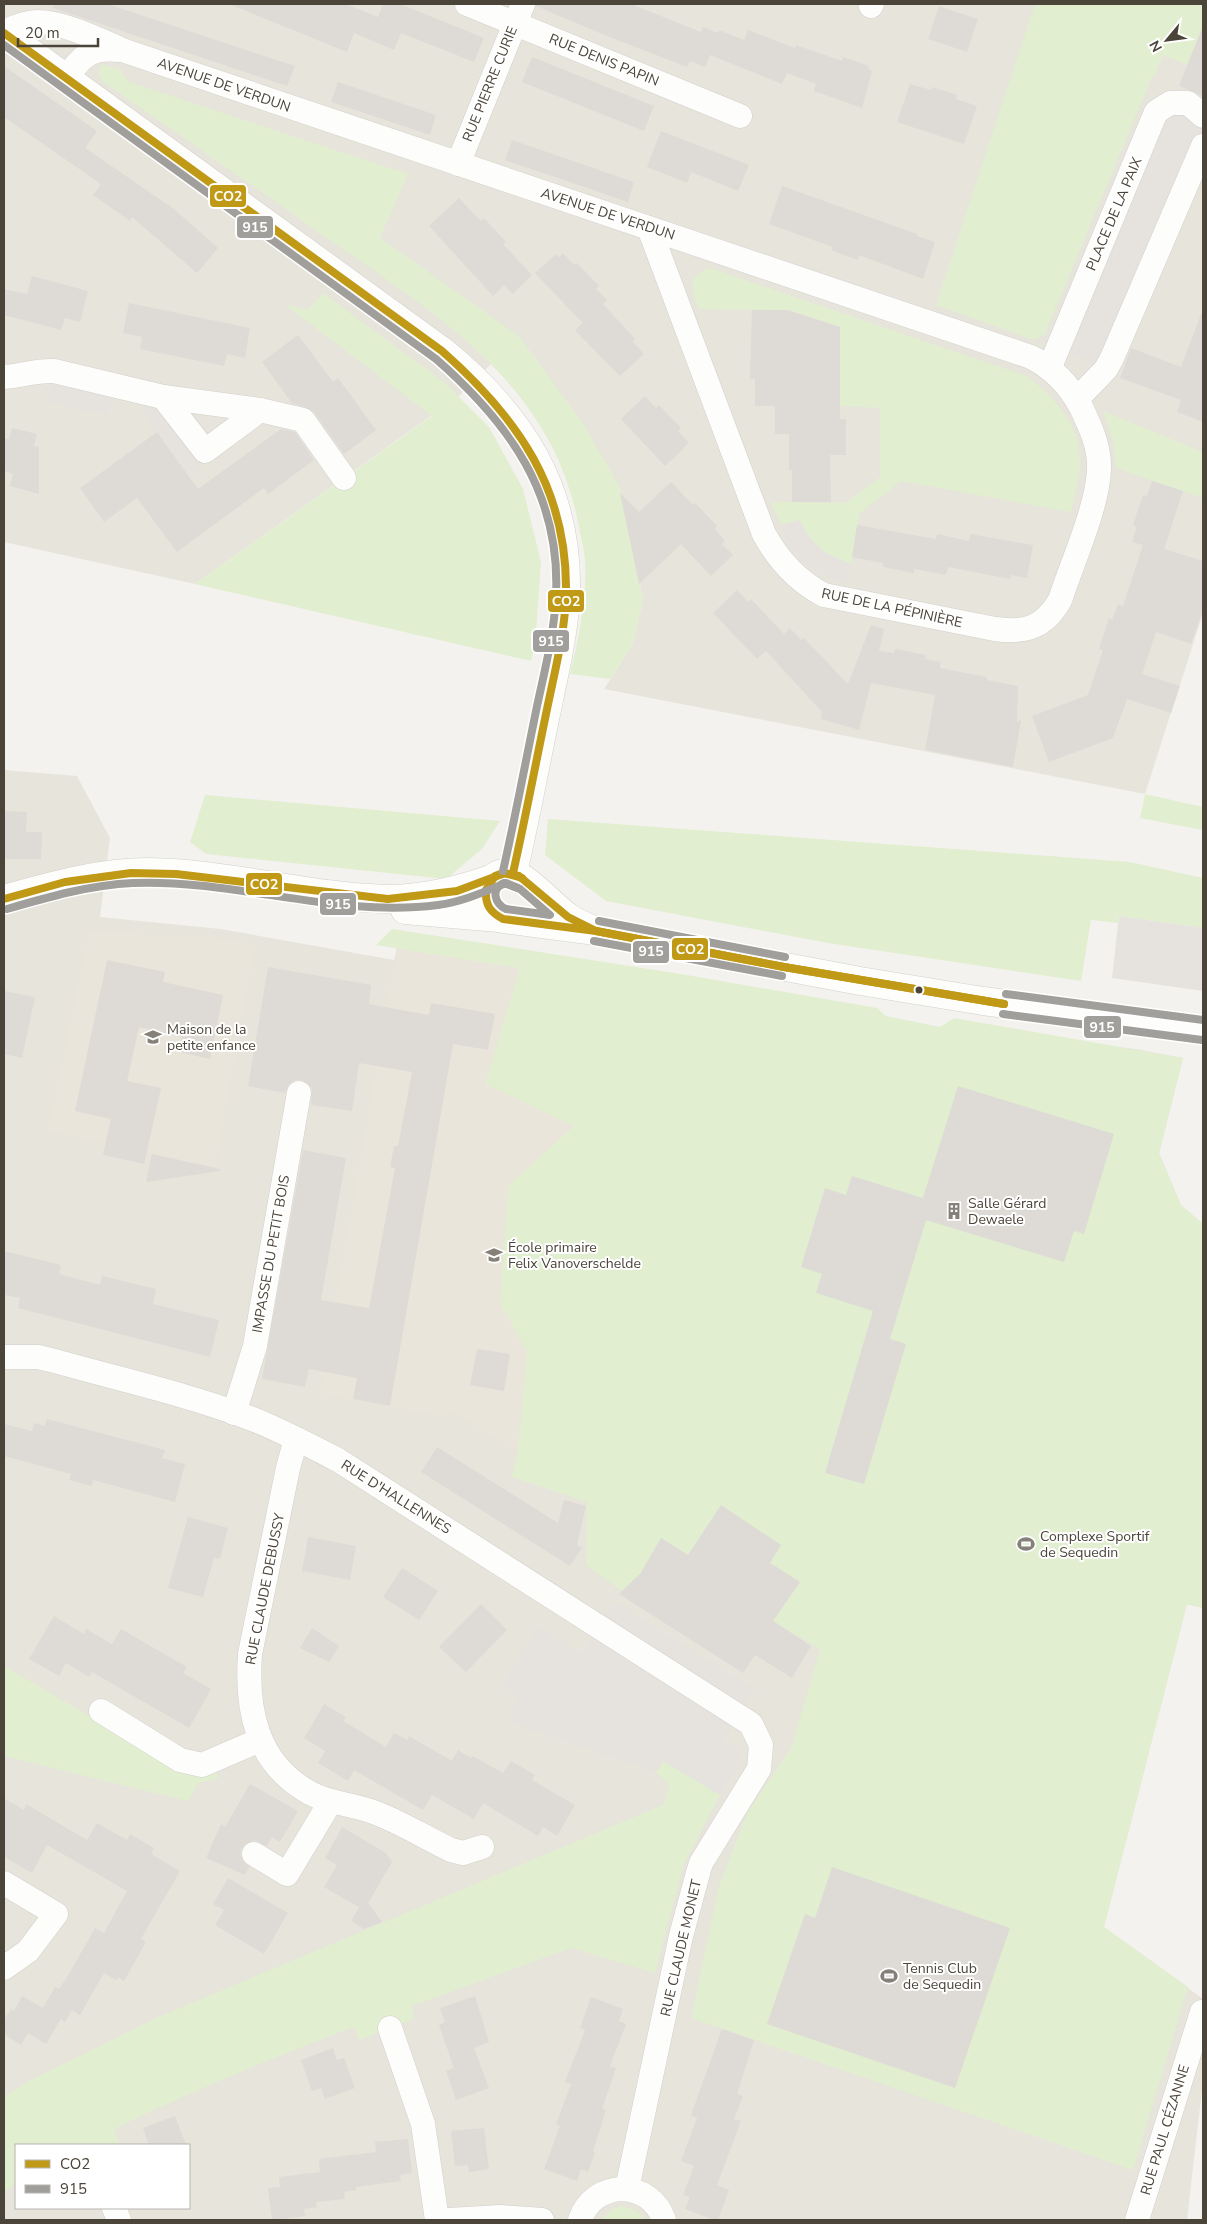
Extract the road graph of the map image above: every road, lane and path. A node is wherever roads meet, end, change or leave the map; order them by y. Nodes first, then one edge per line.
1 (467, 4) edge
2 (519, 14) edge
3 (4, 33) edge
4 (125, 51) junction
5 (66, 78) junction
6 (740, 116) dead end
7 (1203, 116) edge
8 (1203, 146) edge
9 (458, 164) junction
10 (649, 228) junction
11 (1050, 367) junction
12 (4, 377) edge
13 (163, 397) junction
14 (1077, 399) junction
15 (260, 410) junction
16 (344, 478) dead end
17 (510, 878) junction
18 (333, 894) junction
19 (4, 899) edge
20 (505, 918) junction
21 (596, 931) junction
22 (1203, 1030) edge
23 (299, 1093) dead end
24 (4, 1357) edge
25 (234, 1413) junction
26 (296, 1438) junction
27 (101, 1711) dead end
28 (751, 1724) joint
29 (260, 1740) junction
30 (331, 1801) junction
31 (482, 1847) dead end
32 (254, 1854) dead end
33 (4, 1883) edge
34 (4, 1968) edge
35 (1202, 2012) edge
36 (390, 2028) dead end
37 (627, 2189) junction
38 (437, 2220) edge
39 (449, 2220) edge
40 (542, 2220) edge
41 (580, 2220) edge
42 (664, 2220) edge
43 (1137, 2220) edge

1 - 2 street, RUE DENIS PAPIN
2 - 6 street, RUE DENIS PAPIN
2 - 9 street, RUE PIERRE CURIE
3 - 4 street, AVENUE DE VERDUN
3 - 5 street
4 - 5 street, AVENUE DE VERDUN
4 - 9 street, AVENUE DE VERDUN
5 - 17 street
7 - 11 street, PLACE DE LA PAIX
8 - 14 street
9 - 10 street, AVENUE DE VERDUN
10 - 11 street, AVENUE DE VERDUN
10 - 14 street, RUE DE LA PÉPINIÈRE
11 - 14 street, AVENUE DE VERDUN
12 - 13 street
13 - 15 street
13 - 15 street
15 - 16 street
17 - 18 street
17 - 20 street
17 - 20 street
17 - 21 street
18 - 19 street
18 - 20 street
20 - 21 street
21 - 22 street
23 - 25 street, IMPASSE DU PETIT BOIS
24 - 25 street, RUE D'HALLENNES
25 - 26 street, RUE D'HALLENNES
26 - 28 street, RUE D'HALLENNES
26 - 29 street, RUE CLAUDE DEBUSSY
27 - 29 street
28 - 37 street, RUE CLAUDE MONET
29 - 30 street, RUE CLAUDE DEBUSSY
30 - 31 street, RUE CLAUDE DEBUSSY
30 - 32 street
33 - 34 street
35 - 43 street, RUE PAUL CÉZANNE
36 - 38 street
37 - 41 street
37 - 42 street
39 - 40 street

